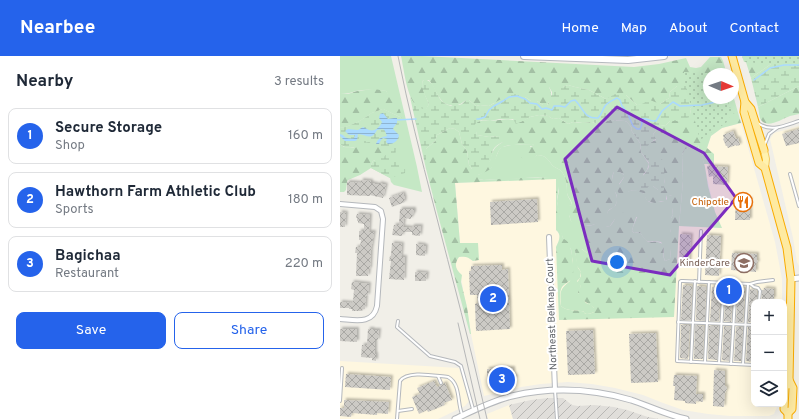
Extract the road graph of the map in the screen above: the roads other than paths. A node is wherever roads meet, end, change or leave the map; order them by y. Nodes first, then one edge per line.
1 (524, 56) edge
2 (664, 56) edge
3 (732, 56) edge
4 (575, 57) edge
5 (745, 102) junction
6 (755, 121) junction
7 (799, 121) edge
8 (778, 127) junction
9 (764, 150) junction
10 (765, 168) junction
11 (790, 174) dead end
12 (340, 204) edge
13 (799, 206) edge
14 (701, 231) dead end
15 (549, 237) dead end
16 (799, 278) edge
17 (773, 280) dead end
18 (791, 280) junction
19 (695, 281) junction
20 (699, 282) junction
21 (709, 282) junction
22 (724, 283) junction
23 (736, 283) junction
24 (749, 284) junction
25 (759, 299) edge
26 (340, 319) edge
27 (398, 321) dead end
28 (678, 322) junction
29 (693, 323) junction
30 (707, 323) junction
31 (722, 324) junction
32 (733, 324) junction
33 (746, 325) junction
34 (751, 325) edge
35 (691, 362) junction
36 (705, 362) junction
37 (719, 363) junction
38 (731, 364) junction
39 (744, 364) junction
40 (751, 365) edge
41 (342, 368) dead end
42 (438, 376) junction
43 (441, 383) dead end
44 (555, 390) junction
45 (340, 401) edge
46 (412, 409) dead end
47 (474, 410) junction
48 (397, 411) junction
49 (462, 415) junction
50 (788, 416) edge
51 (397, 419) edge
52 (455, 419) edge
53 (557, 419) edge
54 (686, 419) edge

1 - 4 main road
2 - 4 main road
3 - 5 highway
5 - 6 highway
5 - 10 highway
6 - 8 lane
6 - 9 highway
7 - 8 lane
8 - 9 lane
9 - 10 main road
10 - 18 highway
11 - 13 lane
12 - 26 street
14 - 20 lane
15 - 44 street, Northeast Belknap Court
16 - 18 street
17 - 24 lane
18 - 50 highway
19 - 20 lane
19 - 28 lane
19 - 29 lane
20 - 21 lane
21 - 22 lane
21 - 30 lane
22 - 23 lane
22 - 31 lane
23 - 24 lane
23 - 32 lane
24 - 25 lane
24 - 33 lane
27 - 47 lane
28 - 29 lane
28 - 35 lane
29 - 30 lane
29 - 35 lane
30 - 31 lane
30 - 36 lane
31 - 32 lane
31 - 37 lane
32 - 33 lane
32 - 38 lane
33 - 34 lane
33 - 39 lane
35 - 36 lane
36 - 37 lane
37 - 38 lane
38 - 39 lane
39 - 40 lane
41 - 45 lane
42 - 43 lane
42 - 48 lane
42 - 49 lane
44 - 47 street
44 - 53 lane
44 - 54 street
46 - 48 lane
47 - 49 street
48 - 51 lane
49 - 52 street

